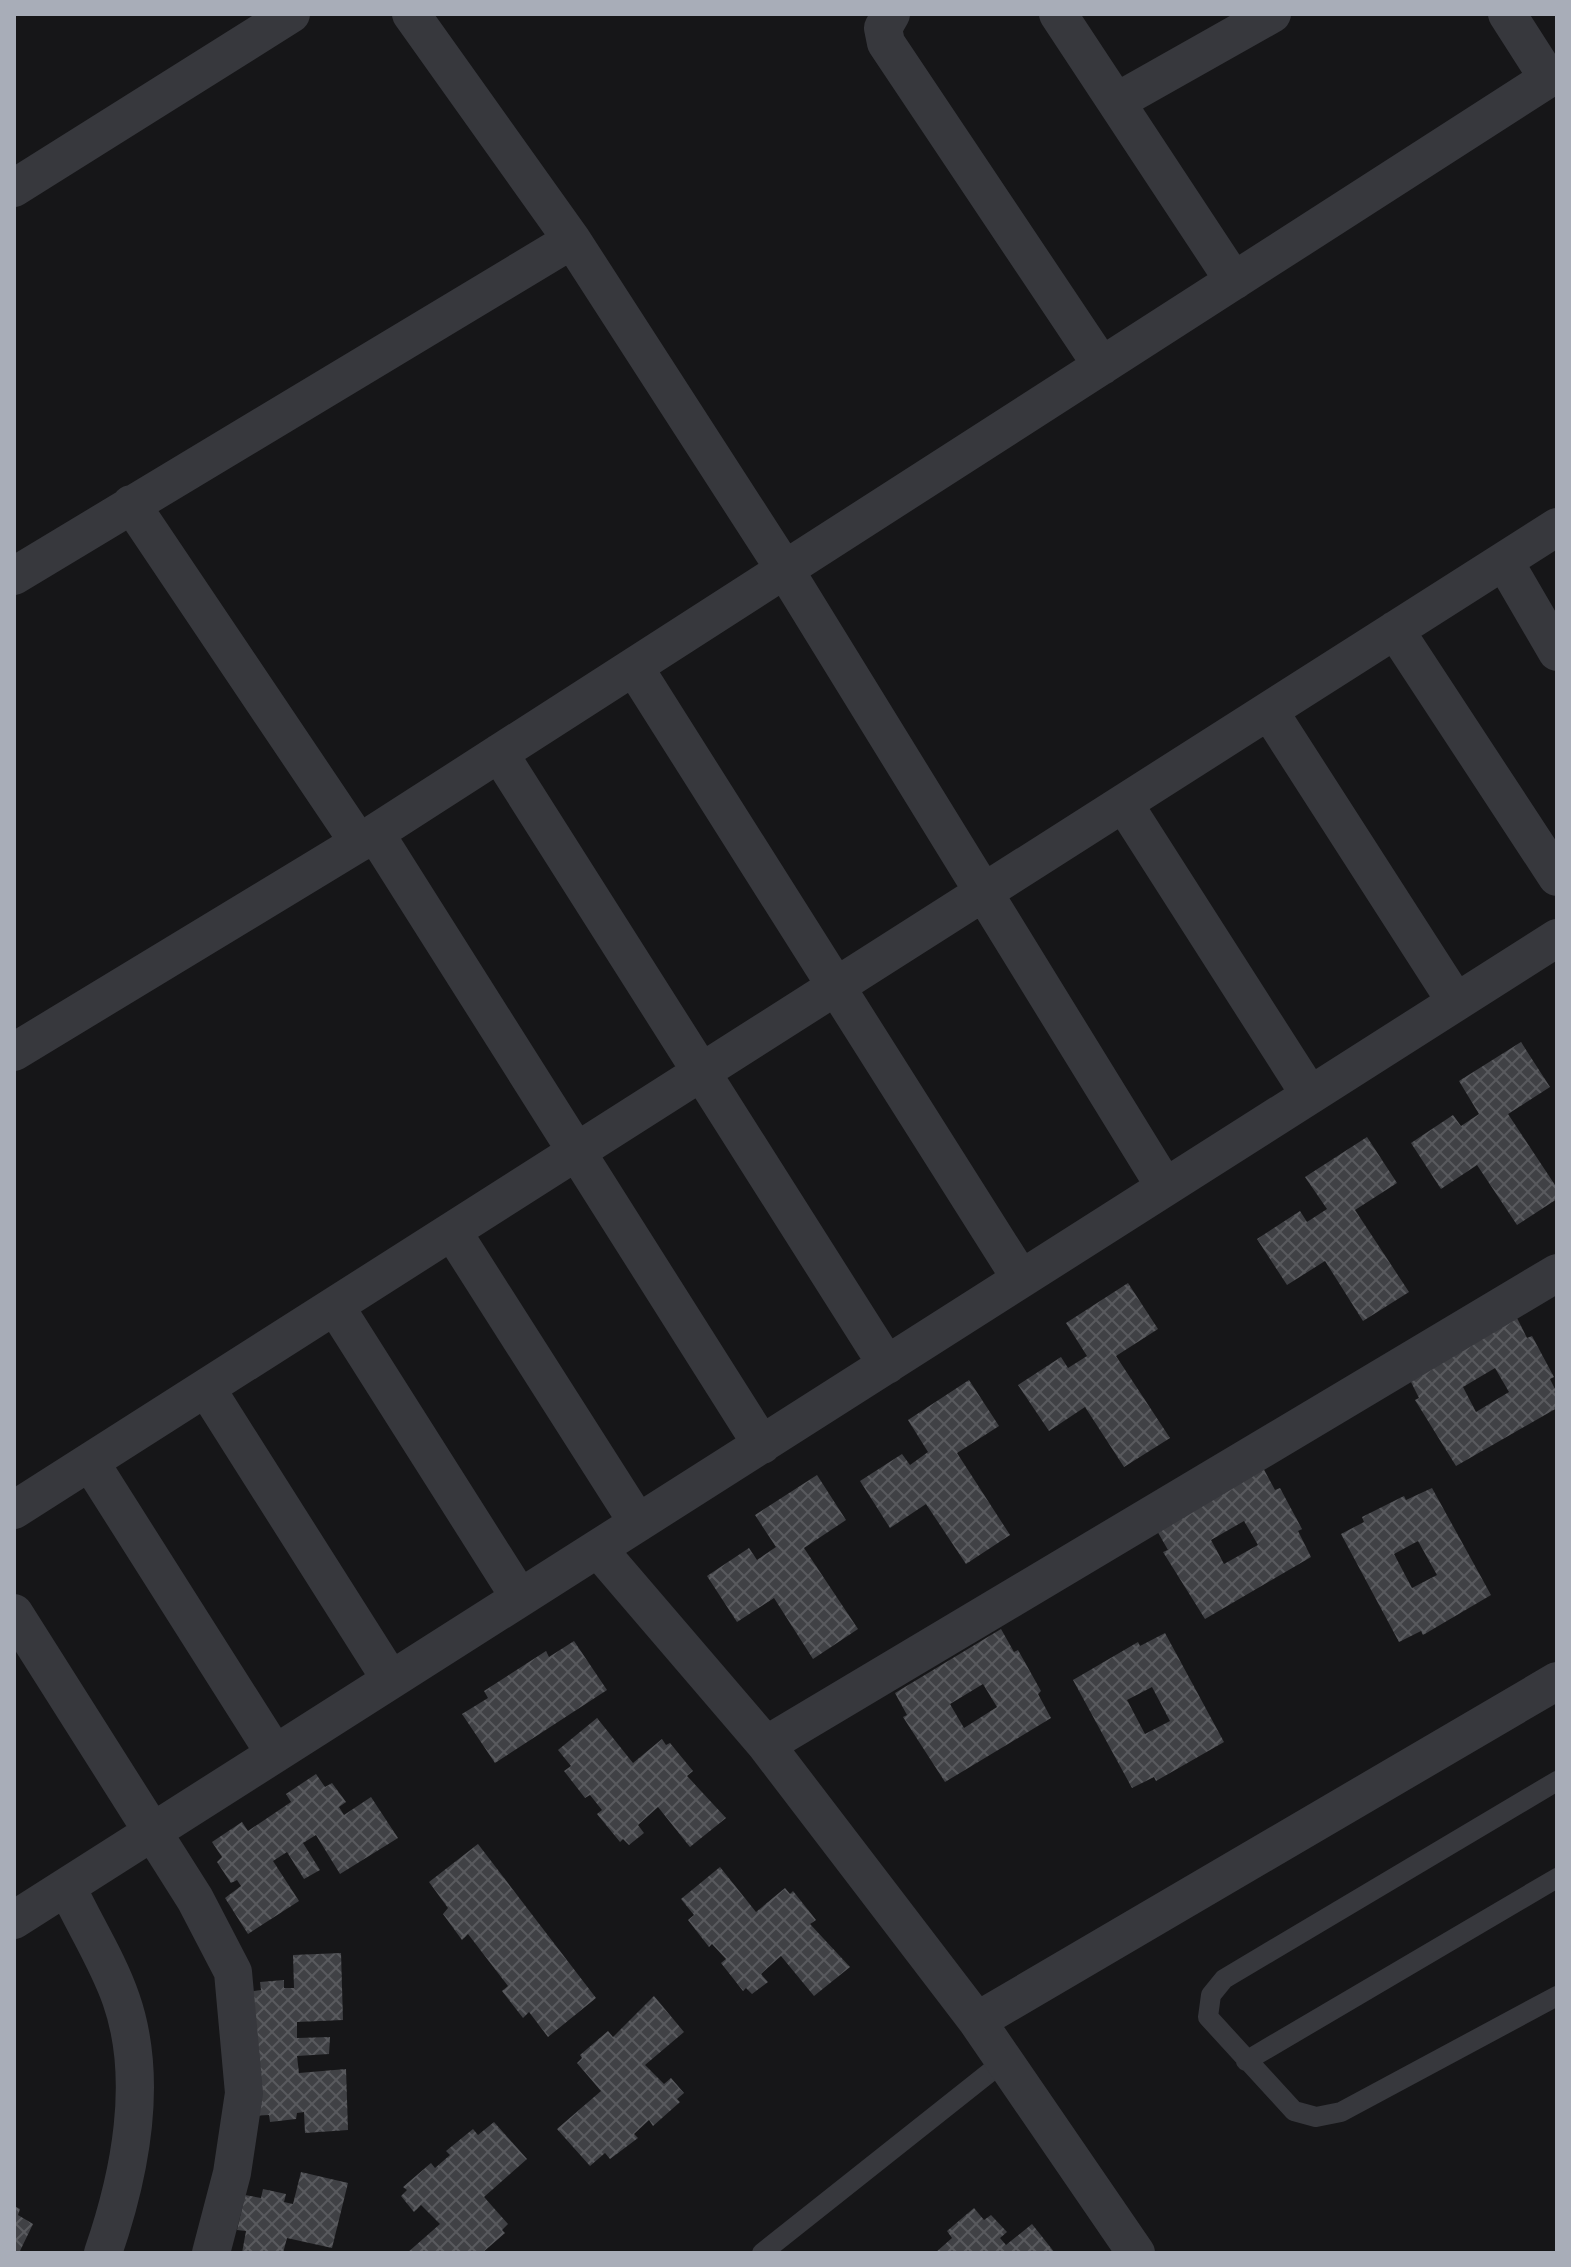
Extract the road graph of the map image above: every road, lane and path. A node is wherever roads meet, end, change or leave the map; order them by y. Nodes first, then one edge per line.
1 (291, 14) edge
2 (411, 14) edge
3 (1058, 14) edge
4 (1272, 14) edge
5 (1507, 14) edge
6 (881, 24) edge
7 (1553, 76) edge
8 (1116, 102) junction
9 (14, 188) edge
10 (572, 240) junction
11 (1234, 281) junction
12 (1102, 366) junction
13 (131, 504) junction
14 (1557, 527) edge
15 (1504, 561) junction
16 (785, 570) junction
17 (14, 576) edge
18 (1395, 630) junction
19 (1557, 652) edge
20 (634, 667) junction
21 (1269, 711) junction
22 (499, 753) junction
23 (1124, 804) junction
24 (367, 838) junction
25 (1557, 877) edge
26 (985, 892) junction
27 (1557, 938) edge
28 (836, 986) junction
29 (1456, 1002) junction
30 (14, 1052) edge
31 (701, 1072) junction
32 (1310, 1095) junction
33 (576, 1152) junction
34 (1165, 1187) junction
35 (452, 1231) junction
36 (1557, 1273) edge
37 (1021, 1279) junction
38 (335, 1306) junction
39 (887, 1365) junction
40 (206, 1388) junction
41 (762, 1445) junction
42 (90, 1462) junction
43 (14, 1510) edge
44 (638, 1523) junction
45 (598, 1549) junction
46 (520, 1598) junction
47 (14, 1613) edge
48 (391, 1680) junction
49 (1557, 1681) edge
50 (766, 1745) junction
51 (275, 1754) junction
52 (1557, 1781) edge
53 (153, 1832) junction
54 (1557, 1878) edge
55 (67, 1887) junction
56 (18, 1908) edge
57 (1557, 1996) edge
58 (977, 2021) junction
59 (1004, 2061) junction
60 (1246, 2061) junction
61 (103, 2253) edge
62 (211, 2253) edge
63 (762, 2253) edge
64 (1136, 2253) edge

1 - 9 street
2 - 10 street
3 - 8 street
4 - 8 street
5 - 7 street
6 - 12 street
7 - 11 street
8 - 11 street
10 - 13 street
10 - 16 street
11 - 12 street
12 - 16 street
13 - 17 street
13 - 24 street
14 - 15 street
15 - 18 street
15 - 19 street
16 - 20 street
16 - 26 street
18 - 21 street
18 - 25 street
20 - 22 street
20 - 28 street
21 - 23 street
21 - 29 street
22 - 24 street
22 - 31 street
23 - 26 street
23 - 32 street
24 - 30 street
24 - 33 street
26 - 28 street
26 - 34 street
27 - 29 street
28 - 31 street
28 - 37 street
29 - 32 street
31 - 33 street
31 - 39 street
32 - 34 street
33 - 35 street
33 - 41 street
34 - 37 street
35 - 38 street
35 - 44 street
36 - 50 street
37 - 39 street
38 - 40 street
38 - 46 street
39 - 41 street
40 - 42 street
40 - 48 street
41 - 44 street
42 - 43 street
42 - 51 street
44 - 45 street
45 - 46 street
45 - 50 street
46 - 48 street
47 - 53 street
48 - 51 street
49 - 58 street
50 - 58 street
51 - 53 street
52 - 60 lane
53 - 55 street
53 - 62 street
54 - 60 lane
55 - 56 street
55 - 61 street
57 - 60 lane
58 - 59 street
59 - 63 lane
59 - 64 street

